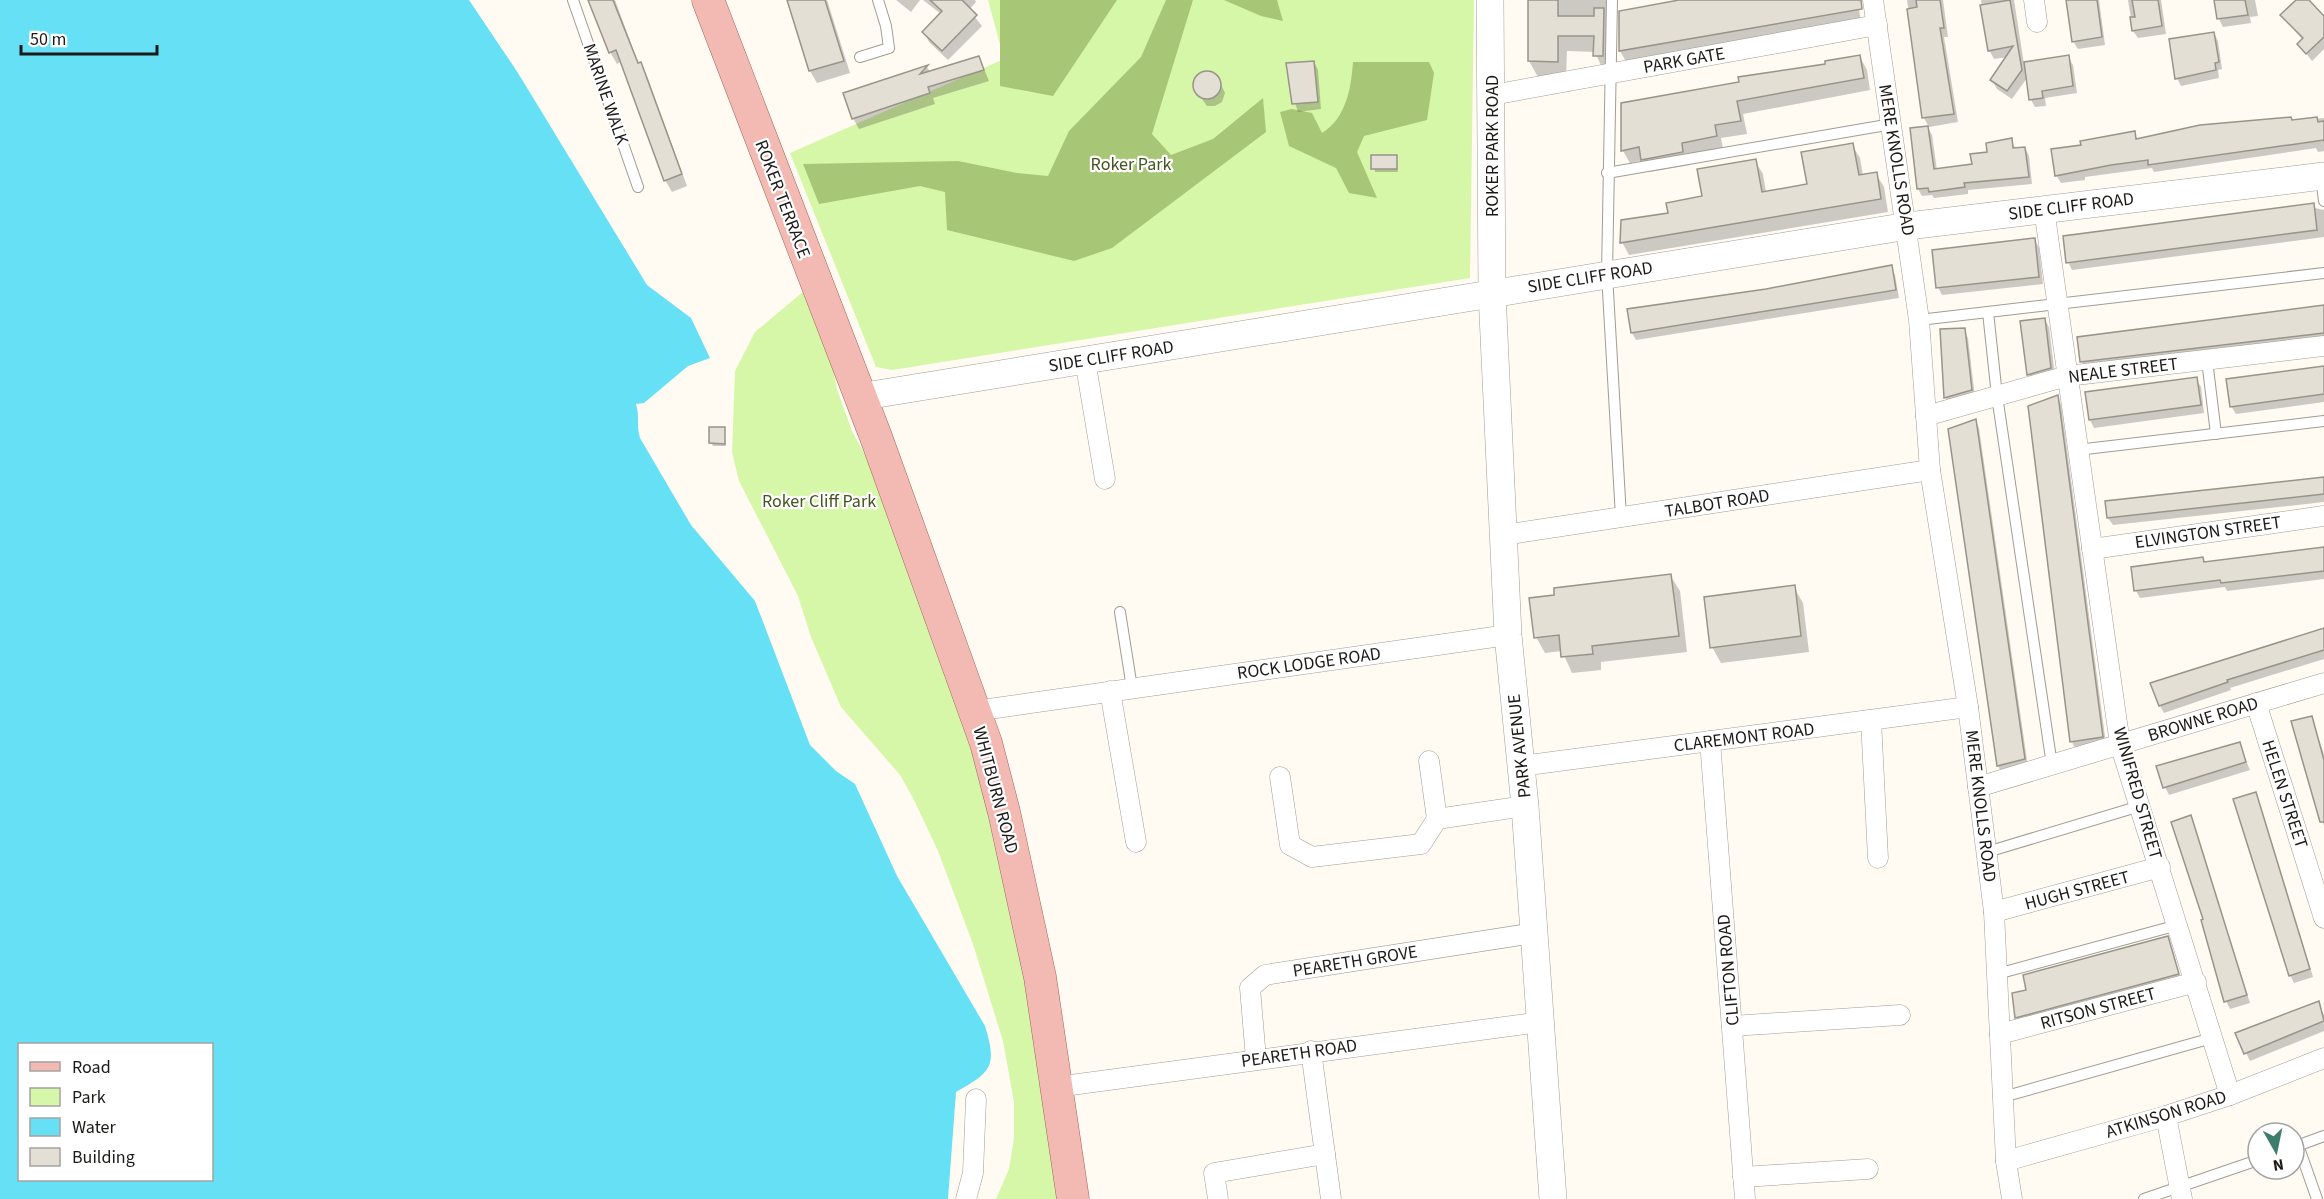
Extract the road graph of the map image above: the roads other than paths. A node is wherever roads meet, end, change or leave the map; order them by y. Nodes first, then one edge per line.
1 (573, 0) edge
2 (708, 0) edge
3 (878, 0) edge
4 (1490, 0) edge
5 (1612, 0) edge
6 (1874, 0) edge
7 (2034, 0) edge
8 (2037, 22) dead end
9 (1877, 25) junction
10 (860, 57) dead end
11 (1608, 74) junction
12 (1492, 96) junction
13 (1892, 124) junction
14 (1607, 173) junction
15 (2323, 184) edge
16 (638, 187) dead end
17 (2044, 209) junction
18 (1908, 226) junction
19 (2324, 273) edge
20 (1607, 274) junction
21 (1492, 293) junction
22 (2057, 303) junction
23 (1989, 312) junction
24 (1919, 320) junction
25 (2324, 346) edge
26 (1085, 360) junction
27 (2207, 360) junction
28 (2067, 376) junction
29 (1997, 396) junction
30 (859, 397) junction
31 (1926, 416) junction
32 (2324, 421) edge
33 (2216, 434) junction
34 (2078, 450) junction
35 (1930, 470) junction
36 (1105, 479) dead end
37 (2324, 516) edge
38 (1622, 517) junction
39 (1504, 535) junction
40 (2092, 549) junction
41 (1120, 612) dead end
42 (1508, 635) junction
43 (2324, 683) edge
44 (1132, 688) junction
45 (1110, 691) junction
46 (2256, 704) junction
47 (1968, 707) junction
48 (975, 711) junction
49 (1871, 720) junction
50 (1710, 741) junction
51 (2120, 744) junction
52 (1429, 761) dead end
53 (2052, 765) junction
54 (1521, 766) junction
55 (1280, 777) dead end
56 (1978, 787) junction
57 (1525, 806) junction
58 (2140, 806) junction
59 (1437, 819) junction
60 (1136, 842) dead end
61 (1987, 852) junction
62 (1878, 858) dead end
63 (2160, 867) junction
64 (1994, 912) junction
65 (2324, 918) edge
66 (2178, 925) junction
67 (1534, 933) junction
68 (1997, 974) junction
69 (2196, 982) junction
70 (1900, 1015) dead end
71 (1541, 1022) junction
72 (1732, 1026) junction
73 (2000, 1034) junction
74 (2212, 1038) junction
75 (1311, 1051) junction
76 (2324, 1058) edge
77 (1256, 1059) junction
78 (1056, 1087) junction
79 (2230, 1095) junction
80 (2003, 1097) junction
81 (976, 1099) dead end
82 (2166, 1116) junction
83 (2324, 1136) edge
84 (2306, 1142) edge
85 (1325, 1154) junction
86 (2006, 1161) junction
87 (2246, 1165) edge
88 (1868, 1168) dead end
89 (2306, 1170) edge
90 (1743, 1177) junction
91 (2181, 1194) edge
92 (966, 1199) edge
93 (1073, 1199) edge
94 (1218, 1199) edge
95 (1331, 1199) edge
96 (1553, 1199) edge
97 (1745, 1199) edge
98 (2012, 1199) edge
99 (2144, 1199) edge
100 (2318, 1199) edge

1 - 16 lane, MARINE WALK
2 - 30 main road, ROKER TERRACE
3 - 10 lane
4 - 12 street, ROKER PARK ROAD
5 - 11 lane
6 - 9 street, MERE KNOLLS ROAD
7 - 8 street
9 - 11 street, PARK GATE
9 - 13 street, MERE KNOLLS ROAD
11 - 12 street, PARK GATE
11 - 14 lane
12 - 21 street, ROKER PARK ROAD
13 - 14 lane
13 - 18 street, MERE KNOLLS ROAD
14 - 20 lane
15 - 17 street, SIDE CLIFF ROAD
17 - 18 street, SIDE CLIFF ROAD
17 - 22 street, WINIFRED STREET
18 - 20 street, SIDE CLIFF ROAD
18 - 24 street, MERE KNOLLS ROAD
19 - 22 lane
20 - 21 street, SIDE CLIFF ROAD
20 - 38 lane
21 - 26 street, SIDE CLIFF ROAD
21 - 39 street, PARK AVENUE
22 - 23 lane
22 - 28 street, WINIFRED STREET
23 - 24 lane
23 - 29 lane
24 - 31 street, MERE KNOLLS ROAD
25 - 27 street, NEALE STREET
26 - 30 street, SIDE CLIFF ROAD
26 - 36 street
27 - 28 street, NEALE STREET
27 - 33 lane
28 - 29 street, NEALE STREET
28 - 34 street, WINIFRED STREET
29 - 31 street, NEALE STREET
29 - 53 lane
30 - 48 main road, WHITBURN ROAD
31 - 35 street, MERE KNOLLS ROAD
32 - 33 lane
33 - 34 lane
34 - 40 street, WINIFRED STREET
35 - 38 street, TALBOT ROAD
35 - 47 street, MERE KNOLLS ROAD
37 - 40 street, ELVINGTON STREET
38 - 39 street, TALBOT ROAD
39 - 42 street, PARK AVENUE
40 - 51 street, WINIFRED STREET
41 - 44 lane
42 - 44 street, ROCK LODGE ROAD
42 - 54 street, PARK AVENUE
43 - 46 street, BROWNE ROAD
44 - 45 street, ROCK LODGE ROAD
45 - 48 street, ROCK LODGE ROAD
45 - 60 street
46 - 51 street, BROWNE ROAD
46 - 65 street, HELEN STREET
47 - 49 street, CLAREMONT ROAD
47 - 56 street, MERE KNOLLS ROAD
48 - 78 main road, WHITBURN ROAD
49 - 50 street, CLAREMONT ROAD
49 - 62 street
50 - 54 street, CLAREMONT ROAD
50 - 72 street, CLIFTON ROAD
51 - 53 street, BROWNE ROAD
51 - 58 street, WINIFRED STREET
52 - 59 street
53 - 56 street, BROWNE ROAD
54 - 57 street, PARK AVENUE
55 - 59 street
56 - 61 street, MERE KNOLLS ROAD
57 - 59 street
57 - 67 street, PARK AVENUE
58 - 61 lane
58 - 63 street, WINIFRED STREET
61 - 64 street, MERE KNOLLS ROAD
63 - 64 street, HUGH STREET
63 - 66 street, WINIFRED STREET
64 - 68 street, MERE KNOLLS ROAD
66 - 68 lane
66 - 69 street, WINIFRED STREET
67 - 71 street, PARK AVENUE
67 - 77 street, PEARETH GROVE
68 - 73 street, MERE KNOLLS ROAD
69 - 73 street, RITSON STREET
69 - 74 street, WINIFRED STREET
70 - 72 street
71 - 75 street, PEARETH ROAD
71 - 96 street, PARK AVENUE
72 - 90 street, CLIFTON ROAD
73 - 80 street, MERE KNOLLS ROAD
74 - 79 street, WINIFRED STREET
74 - 80 lane
75 - 77 street, PEARETH ROAD
75 - 85 street
76 - 79 street, ATKINSON ROAD
77 - 78 street, PEARETH ROAD
78 - 93 main road, WHITBURN ROAD
79 - 82 street, ATKINSON ROAD
80 - 86 street, MERE KNOLLS ROAD
81 - 92 street
82 - 86 street, ATKINSON ROAD
82 - 91 street
83 - 84 lane
85 - 94 street
85 - 95 street
86 - 98 street, MERE KNOLLS ROAD
87 - 91 lane
88 - 90 street
89 - 100 lane
90 - 97 street, CLIFTON ROAD
91 - 99 lane

